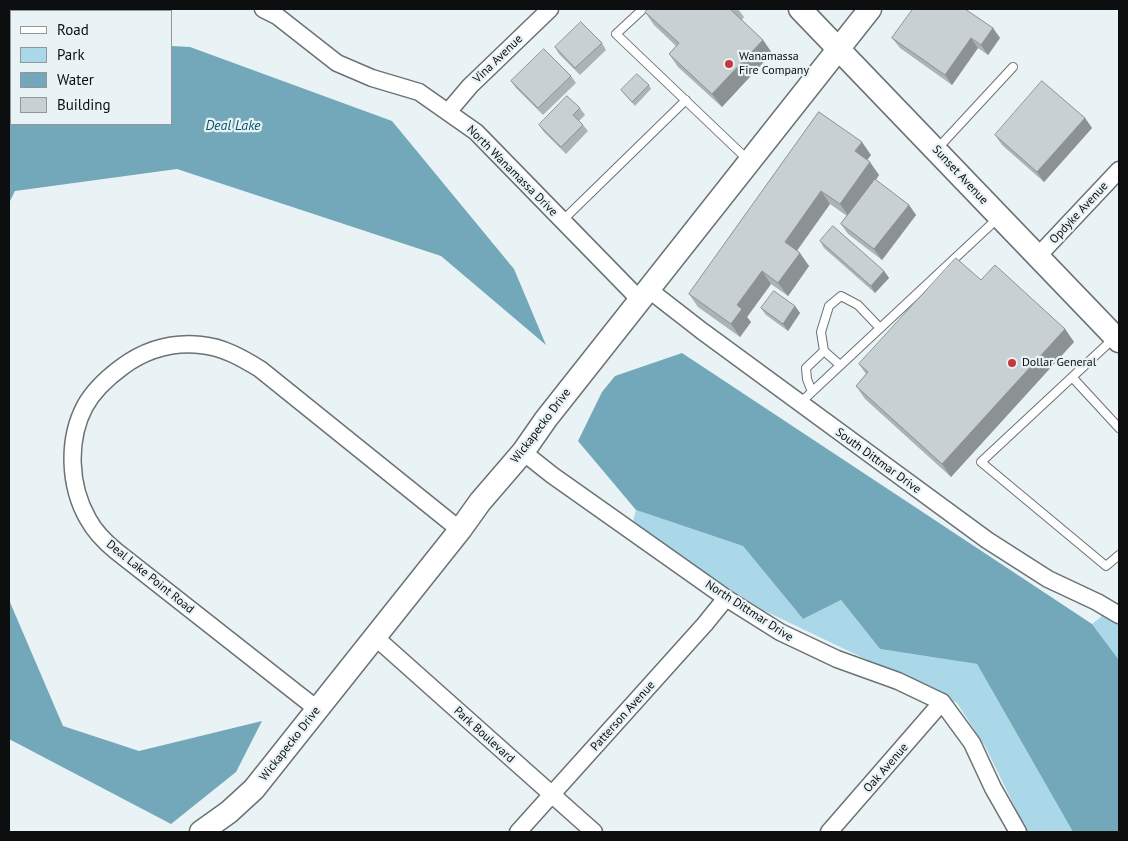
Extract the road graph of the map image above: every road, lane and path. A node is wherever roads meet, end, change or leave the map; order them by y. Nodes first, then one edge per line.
1 (263, 9) edge
2 (550, 9) edge
3 (643, 9) edge
4 (800, 9) edge
5 (870, 9) edge
6 (839, 48) junction
7 (1013, 67) dead end
8 (686, 100) junction
9 (448, 112) junction
10 (937, 150) junction
11 (749, 161) junction
12 (1119, 170) edge
13 (999, 216) junction
14 (562, 221) junction
15 (1038, 256) junction
16 (644, 295) junction
17 (880, 328) junction
18 (1117, 339) edge
19 (824, 351) junction
20 (840, 366) junction
21 (1072, 377) junction
22 (812, 392) junction
23 (800, 404) junction
24 (1119, 428) edge
25 (523, 452) junction
26 (460, 530) junction
27 (1119, 554) edge
28 (726, 598) junction
29 (1119, 616) edge
30 (375, 637) junction
31 (942, 702) junction
32 (317, 709) junction
33 (552, 794) junction
34 (201, 832) edge
35 (518, 832) edge
36 (594, 832) edge
37 (829, 832) edge
38 (1018, 832) edge

1 - 9 street, North Wanamassa Drive
2 - 9 street, Vina Avenue
3 - 8 lane
4 - 6 street, Sunset Avenue
5 - 6 street, Wickapecko Drive
6 - 10 street, Sunset Avenue
6 - 11 street, Wickapecko Drive
7 - 10 lane
8 - 11 lane
8 - 14 lane
9 - 14 street, North Wanamassa Drive
10 - 13 street, Sunset Avenue
11 - 16 street, Wickapecko Drive
12 - 15 street, Opdyke Avenue
13 - 15 street, Sunset Avenue
13 - 17 lane
14 - 16 street, North Wanamassa Drive
15 - 18 street, Sunset Avenue
16 - 23 street, South Dittmar Drive
16 - 25 street, Wickapecko Drive
17 - 19 lane
17 - 20 lane
18 - 21 lane
19 - 20 lane
19 - 22 lane
20 - 22 lane
21 - 24 lane
21 - 27 lane
22 - 23 lane
23 - 29 street, South Dittmar Drive
25 - 26 street, Wickapecko Drive
25 - 28 street, North Dittmar Drive
26 - 30 street, Wickapecko Drive
26 - 32 street, Deal Lake Point Road
28 - 31 street, North Dittmar Drive
28 - 33 street, Patterson Avenue
30 - 32 street, Wickapecko Drive
30 - 33 street, Park Boulevard
31 - 37 street, Oak Avenue
31 - 38 street, North Dittmar Drive
32 - 34 street, Wickapecko Drive
33 - 35 street, Patterson Avenue
33 - 36 street, Park Boulevard

